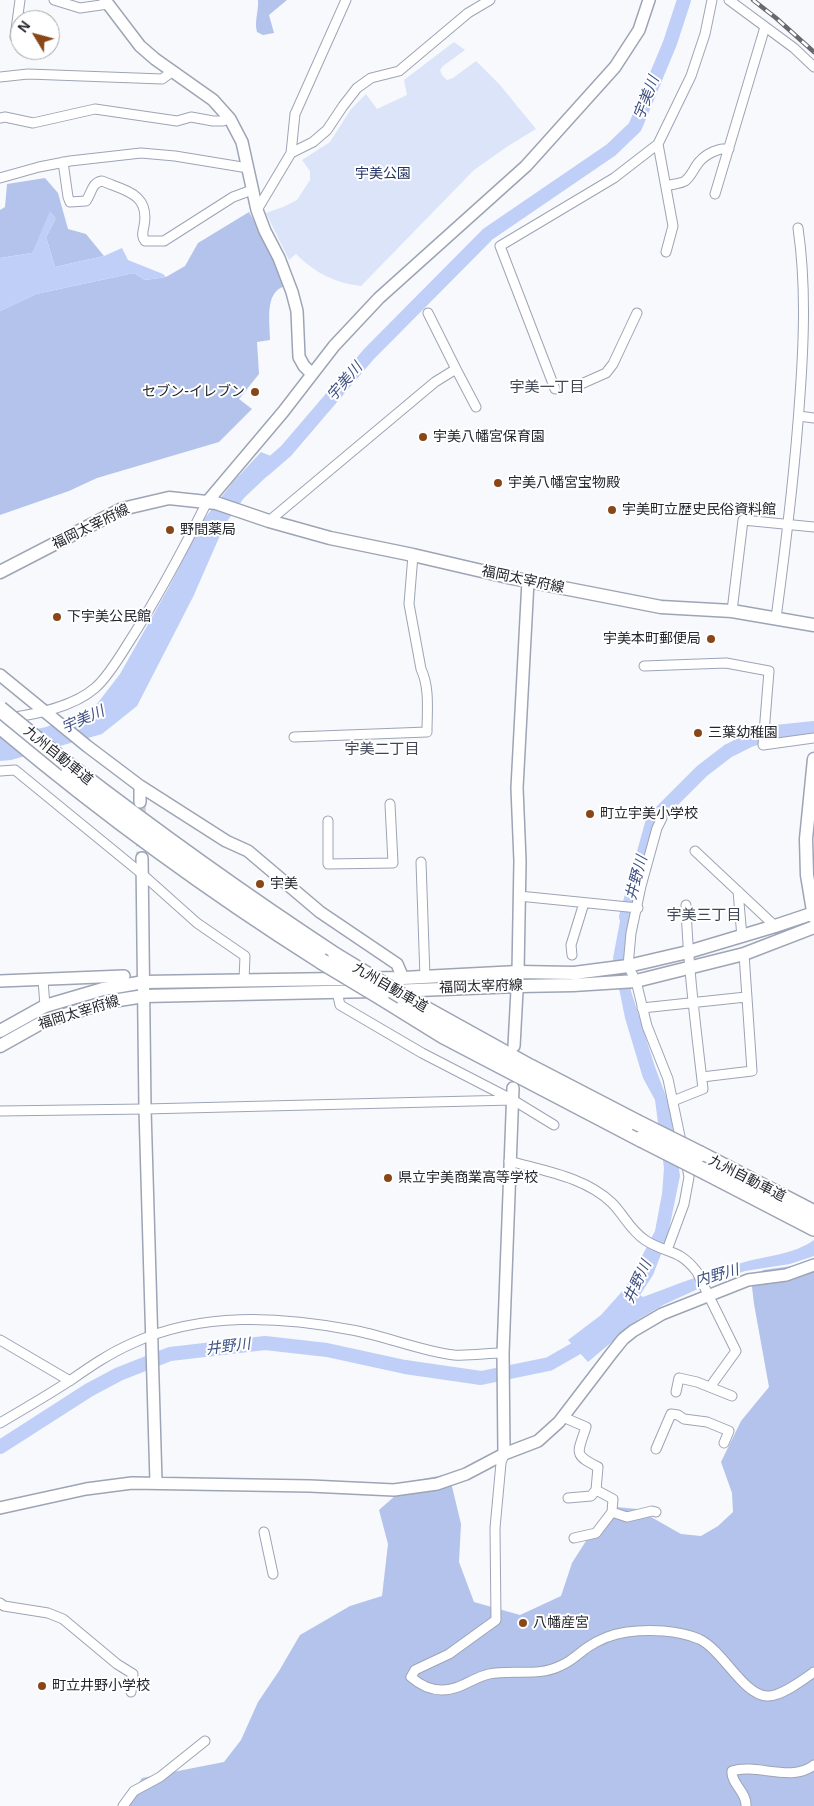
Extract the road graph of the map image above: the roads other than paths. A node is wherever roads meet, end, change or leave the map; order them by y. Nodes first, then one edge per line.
1 (54, 0) edge
2 (346, 0) edge
3 (490, 0) edge
4 (649, 0) edge
5 (712, 0) edge
6 (729, 0) edge
7 (107, 2) edge
8 (765, 26) junction
9 (814, 67) edge
10 (173, 71) junction
11 (0, 77) edge
12 (0, 118) edge
13 (230, 119) junction
14 (658, 144) junction
15 (729, 149) junction
16 (291, 153) junction
17 (63, 162) junction
18 (248, 168) junction
19 (0, 178) edge
20 (666, 186) junction
21 (252, 190) junction
22 (716, 194) dead end
23 (257, 210) junction
24 (798, 228) dead end
25 (666, 252) dead end
26 (428, 313) dead end
27 (637, 314) dead end
28 (456, 369) junction
29 (312, 374) junction
30 (579, 385) dead end
31 (555, 390) dead end
32 (476, 407) dead end
33 (799, 416) junction
34 (814, 418) edge
35 (212, 503) junction
36 (269, 521) junction
37 (789, 524) junction
38 (814, 527) edge
39 (413, 555) junction
40 (0, 572) edge
41 (528, 582) junction
42 (732, 611) junction
43 (776, 618) junction
44 (814, 625) edge
45 (644, 666) dead end
46 (0, 675) edge
47 (0, 709) edge
48 (45, 713) junction
49 (0, 720) edge
50 (0, 726) edge
51 (294, 737) dead end
52 (814, 738) edge
53 (814, 759) edge
54 (0, 771) edge
55 (140, 786) junction
56 (140, 802) tunnel mouth
57 (390, 804) dead end
58 (662, 818) dead end
59 (328, 821) dead end
60 (810, 839) edge
61 (695, 851) dead end
62 (142, 858) tunnel mouth
63 (421, 862) dead end
64 (141, 873) junction
65 (738, 891) junction
66 (519, 896) junction
67 (584, 903) junction
68 (686, 905) dead end
69 (636, 908) junction
70 (814, 914) edge
71 (775, 926) junction
72 (814, 927) edge
73 (742, 937) junction
74 (688, 952) junction
75 (744, 954) junction
76 (572, 955) dead end
77 (628, 966) junction
78 (691, 968) junction
79 (518, 972) junction
80 (124, 976) dead end
81 (425, 977) junction
82 (403, 978) junction
83 (43, 980) junction
84 (244, 980) junction
85 (0, 981) edge
86 (636, 981) junction
87 (144, 982) junction
88 (518, 986) junction
89 (337, 992) junction
90 (144, 996) junction
91 (746, 997) junction
92 (693, 1004) junction
93 (45, 1006) junction
94 (642, 1008) junction
95 (0, 1031) edge
96 (0, 1046) edge
97 (514, 1046) dead end
98 (702, 1077) junction
99 (513, 1088) dead end
100 (513, 1100) junction
101 (673, 1101) junction
102 (145, 1109) junction
103 (0, 1111) edge
104 (554, 1125) dead end
105 (509, 1161) junction
106 (812, 1222) edge
107 (667, 1250) junction
108 (814, 1265) edge
109 (707, 1293) junction
110 (151, 1338) junction
111 (0, 1340) edge
112 (503, 1354) junction
113 (70, 1380) junction
114 (710, 1387) junction
115 (676, 1392) dead end
116 (732, 1396) dead end
117 (563, 1417) junction
118 (0, 1423) edge
119 (724, 1443) dead end
120 (656, 1449) dead end
121 (504, 1454) junction
122 (156, 1482) junction
123 (596, 1490) junction
124 (568, 1498) dead end
125 (0, 1508) edge
126 (612, 1512) junction
127 (656, 1512) dead end
128 (264, 1532) dead end
129 (574, 1538) dead end
130 (273, 1574) dead end
131 (0, 1603) edge
132 (814, 1672) edge
133 (131, 1692) dead end
134 (205, 1742) dead end
135 (814, 1765) edge
136 (123, 1806) edge
137 (746, 1806) edge

1 - 7 street
2 - 16 street
3 - 16 street
4 - 29 street
5 - 14 street
6 - 8 street
7 - 10 street
8 - 9 street
8 - 15 street
10 - 11 street
10 - 13 street
12 - 13 street
13 - 18 street
14 - 20 street
14 - 31 street
15 - 20 street
15 - 22 street
16 - 23 street
17 - 18 street
17 - 19 street
17 - 21 street
18 - 21 street
20 - 25 street
21 - 23 street
23 - 29 street
24 - 33 street
26 - 28 street
27 - 30 street
28 - 32 street
28 - 36 street
29 - 35 street
33 - 34 street
33 - 37 street
35 - 36 main road, 福岡太宰府線
35 - 40 main road, 福岡太宰府線
35 - 48 street
36 - 39 main road, 福岡太宰府線
37 - 38 street
37 - 42 street
37 - 43 street
39 - 41 main road, 福岡太宰府線
39 - 51 street
41 - 42 main road, 福岡太宰府線
41 - 66 street
42 - 43 main road, 福岡太宰府線
43 - 44 main road, 福岡太宰府線
45 - 52 street
46 - 48 street
47 - 106 highway, 九州自動車道, bridge
48 - 49 street
48 - 55 street
50 - 106 highway, 九州自動車道, bridge
53 - 60 main road
54 - 64 street
55 - 56 street
55 - 82 street
57 - 59 street
58 - 69 street
60 - 70 main road
61 - 65 street
62 - 64 street
63 - 81 street
64 - 84 street
64 - 87 street
65 - 71 street
65 - 73 street
66 - 67 street
66 - 79 street
67 - 69 street
67 - 76 street
68 - 74 street
69 - 77 street
70 - 71 main road, 福岡太宰府線
71 - 73 main road, 福岡太宰府線
72 - 75 main road, 福岡太宰府線
73 - 74 main road, 福岡太宰府線
74 - 77 main road, 福岡太宰府線
74 - 78 street
75 - 78 main road, 福岡太宰府線
75 - 91 street
77 - 79 main road, 福岡太宰府線
77 - 86 street
78 - 86 main road, 福岡太宰府線
78 - 92 street
79 - 81 main road, 福岡太宰府線
79 - 88 street
80 - 83 street
81 - 82 main road, 福岡太宰府線
82 - 84 main road, 福岡太宰府線
83 - 85 street
83 - 93 street
84 - 87 main road, 福岡太宰府線
86 - 88 main road, 福岡太宰府線
86 - 94 street
87 - 90 street
87 - 93 main road, 福岡太宰府線
88 - 89 main road, 福岡太宰府線
88 - 97 street
89 - 90 main road, 福岡太宰府線
89 - 100 street
90 - 96 main road, 福岡太宰府線
90 - 102 street
91 - 92 street
91 - 98 street
92 - 94 street
92 - 98 street
93 - 95 main road, 福岡太宰府線
94 - 101 street
98 - 101 street
99 - 100 street
100 - 102 street
100 - 104 street
100 - 105 street
101 - 107 street
102 - 103 street
102 - 110 street
105 - 107 street
105 - 112 street
107 - 109 street
108 - 109 street
109 - 114 street
109 - 117 street
110 - 112 street
110 - 113 street
110 - 122 street
111 - 113 street
112 - 121 street
113 - 118 street
114 - 115 street
114 - 116 street
117 - 121 street
117 - 123 street
119 - 120 street
121 - 122 street
121 - 132 street
122 - 125 street
123 - 124 street
123 - 126 street
126 - 127 street
126 - 129 street
128 - 130 street
131 - 133 street
134 - 136 street
135 - 137 street

